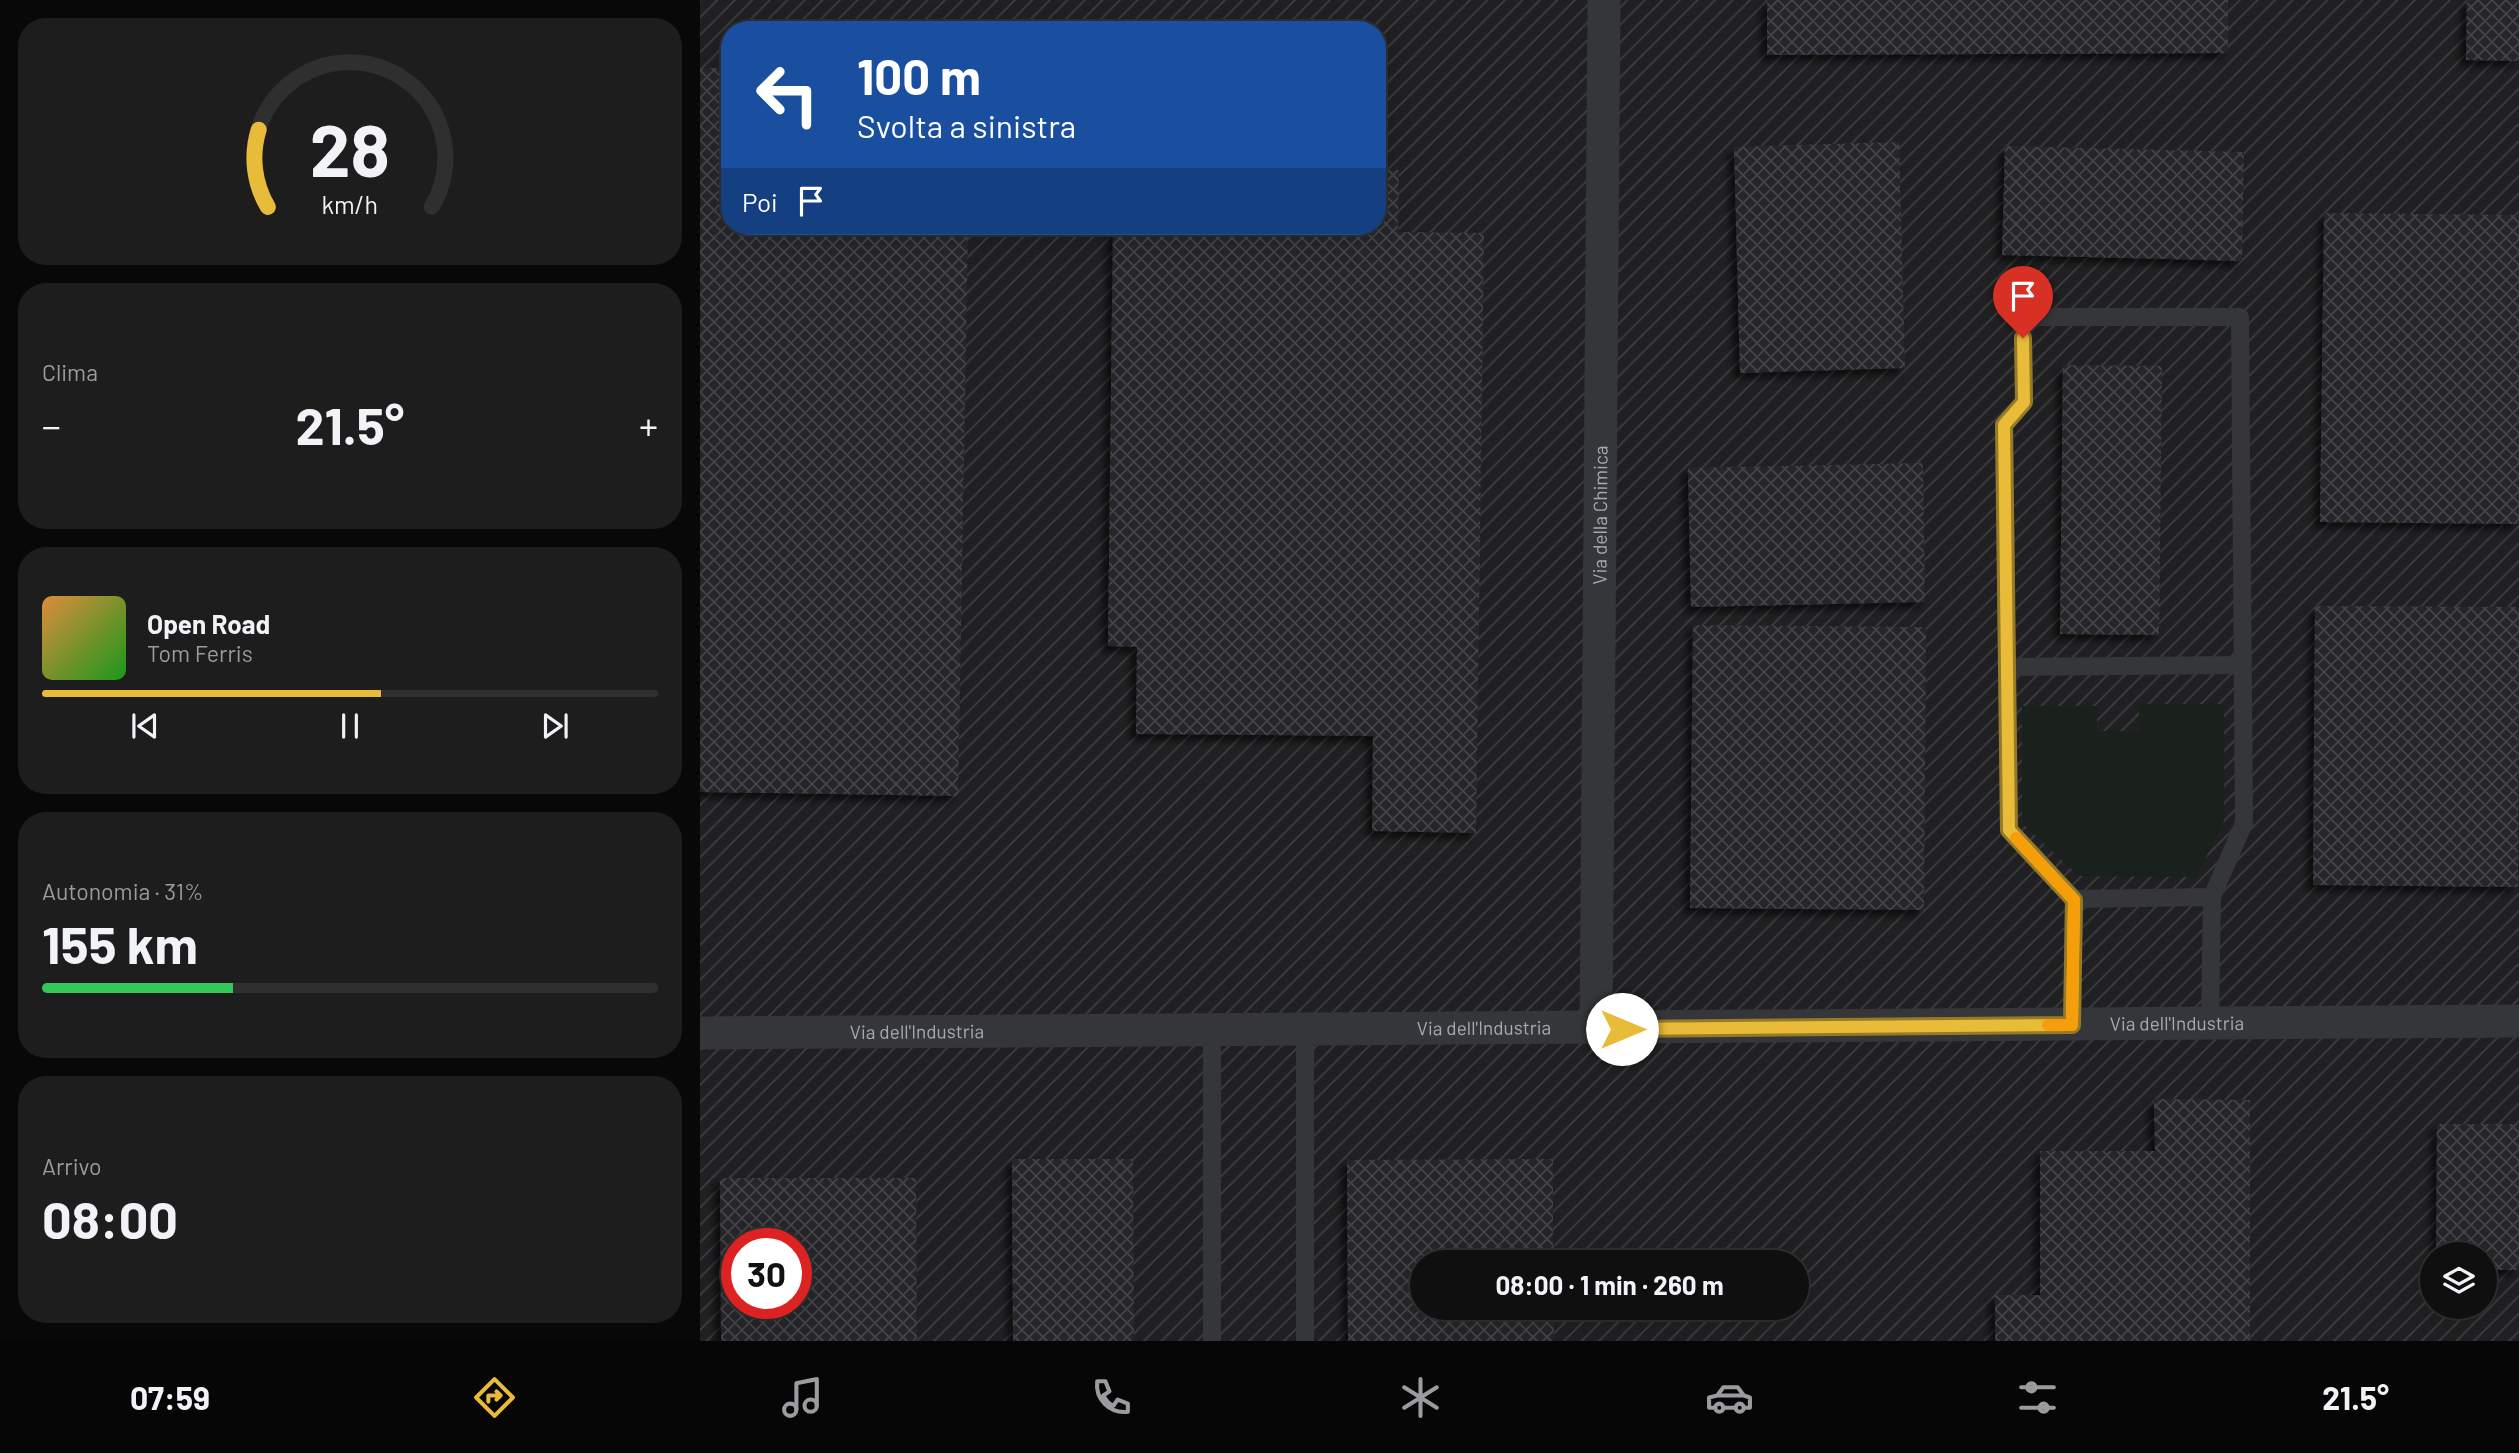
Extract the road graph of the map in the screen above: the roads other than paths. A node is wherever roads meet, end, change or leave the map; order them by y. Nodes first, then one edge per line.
1 (1604, 0) edge
2 (2243, 665) junction
3 (2007, 667) junction
4 (2212, 897) junction
5 (2074, 900) junction
6 (2519, 1021) edge
7 (2210, 1024) junction
8 (2072, 1025) junction
9 (1596, 1029) junction
10 (1305, 1030) junction
11 (1212, 1031) junction
12 (700, 1033) edge
13 (1212, 1341) edge
14 (1305, 1341) edge

1 - 9 street, Via della Chimica
2 - 3 lane
2 - 3 lane
2 - 4 lane
3 - 5 lane
4 - 5 lane
4 - 7 lane
5 - 8 lane
6 - 7 street, Via dell'Industria
7 - 8 street, Via dell'Industria
8 - 9 street, Via dell'Industria
9 - 10 street, Via dell'Industria
10 - 11 street, Via dell'Industria
10 - 14 lane
11 - 12 street, Via dell'Industria
11 - 13 lane

